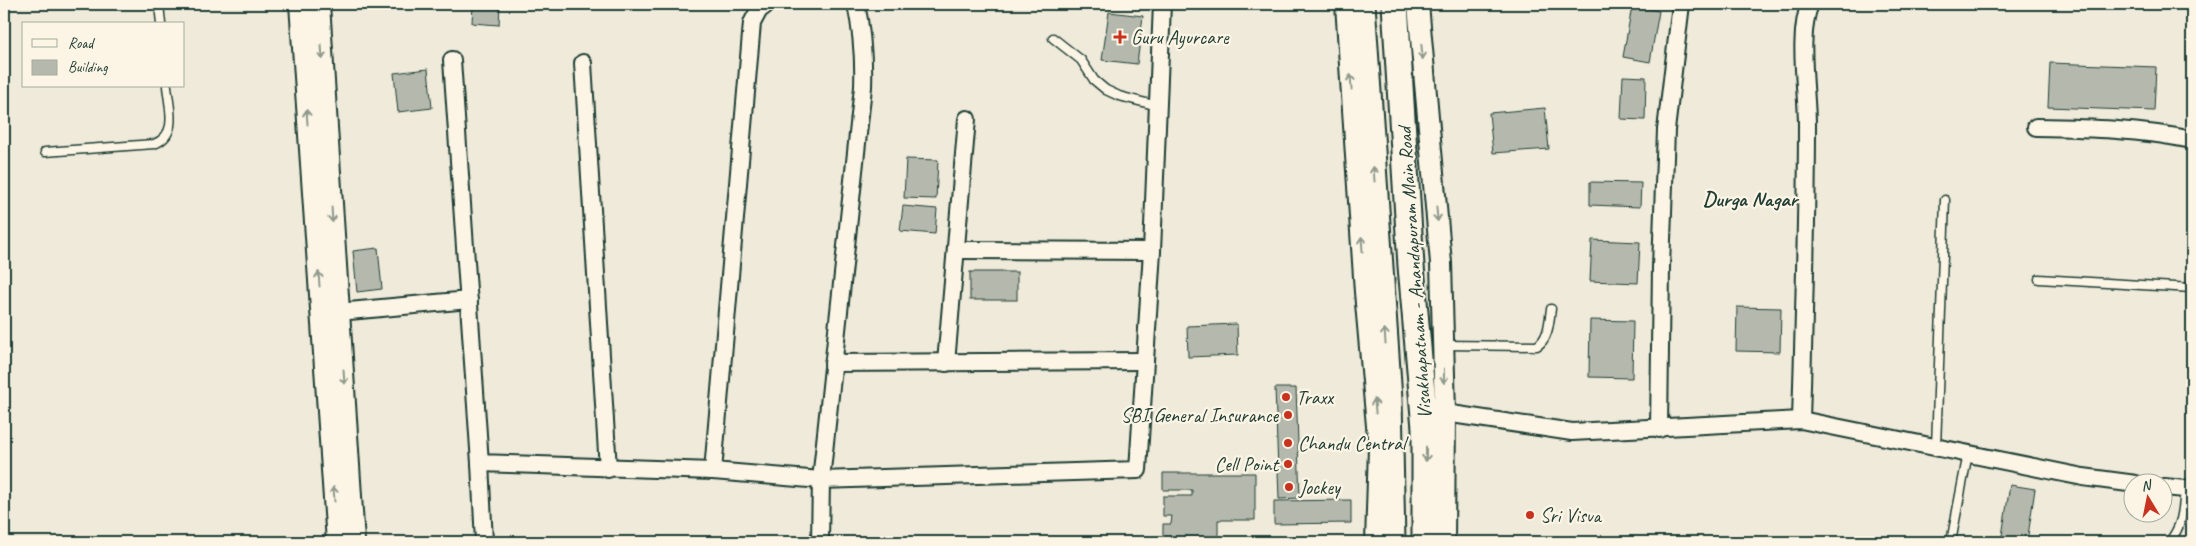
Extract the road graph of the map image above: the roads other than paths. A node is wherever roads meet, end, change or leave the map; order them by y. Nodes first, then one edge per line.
1 (159, 4) edge
2 (300, 4) edge
3 (319, 4) edge
4 (767, 4) edge
5 (856, 4) edge
6 (1162, 4) edge
7 (1346, 4) edge
8 (1362, 4) edge
9 (1395, 4) edge
10 (1418, 4) edge
11 (1681, 4) edge
12 (1810, 4) edge
13 (161, 22) edge
14 (1053, 38) dead end
15 (452, 60) dead end
16 (583, 63) dead end
17 (167, 88) edge
18 (1158, 106) junction
19 (967, 119) dead end
20 (2036, 127) dead end
21 (2192, 140) edge
22 (45, 152) dead end
23 (1945, 200) dead end
24 (957, 250) junction
25 (1152, 251) junction
26 (2039, 279) dead end
27 (2192, 288) edge
28 (469, 300) junction
29 (1551, 309) dead end
30 (331, 313) junction
31 (1443, 344) junction
32 (1145, 361) junction
33 (834, 363) junction
34 (946, 363) junction
35 (1445, 413) junction
36 (1801, 420) junction
37 (1659, 429) junction
38 (1936, 447) junction
39 (1968, 453) junction
40 (480, 463) junction
41 (608, 469) junction
42 (713, 471) junction
43 (821, 480) junction
44 (2124, 482) edge
45 (2174, 487) edge
46 (2189, 488) edge
47 (338, 542) edge
48 (354, 542) edge
49 (484, 542) edge
50 (820, 542) edge
51 (1376, 542) edge
52 (1392, 542) edge
53 (1425, 542) edge
54 (1444, 542) edge
55 (1951, 542) edge
56 (2169, 542) edge

1 - 13 lane
30 -> 2 street
3 -> 30 street
4 - 42 street
5 - 33 street
6 - 18 street
51 -> 7 street
52 -> 8 main road, Visakhapatnam - Anandapuram Main Road
9 -> 53 main road, Visakhapatnam - Anandapuram Main Road
10 -> 31 street
11 - 37 street
12 - 36 street
14 - 18 lane
15 - 28 street
16 - 41 street
17 - 22 lane
18 - 25 street
19 - 24 street
20 - 21 street
23 - 38 lane
24 - 25 street
24 - 34 street
25 - 32 street
26 - 27 lane
28 - 30 street
28 - 40 street
29 - 31 lane
47 -> 30 street
30 -> 48 street
31 -> 35 street
32 - 34 street
32 - 43 street
33 - 34 street
33 - 43 street
35 - 37 street
35 - 54 street
36 - 37 street
36 - 38 street
38 - 39 street
39 - 44 street
39 - 55 lane
40 - 41 street
40 - 49 street
41 - 42 street
42 - 43 street
43 - 50 street
45 - 46 street
46 - 56 lane

